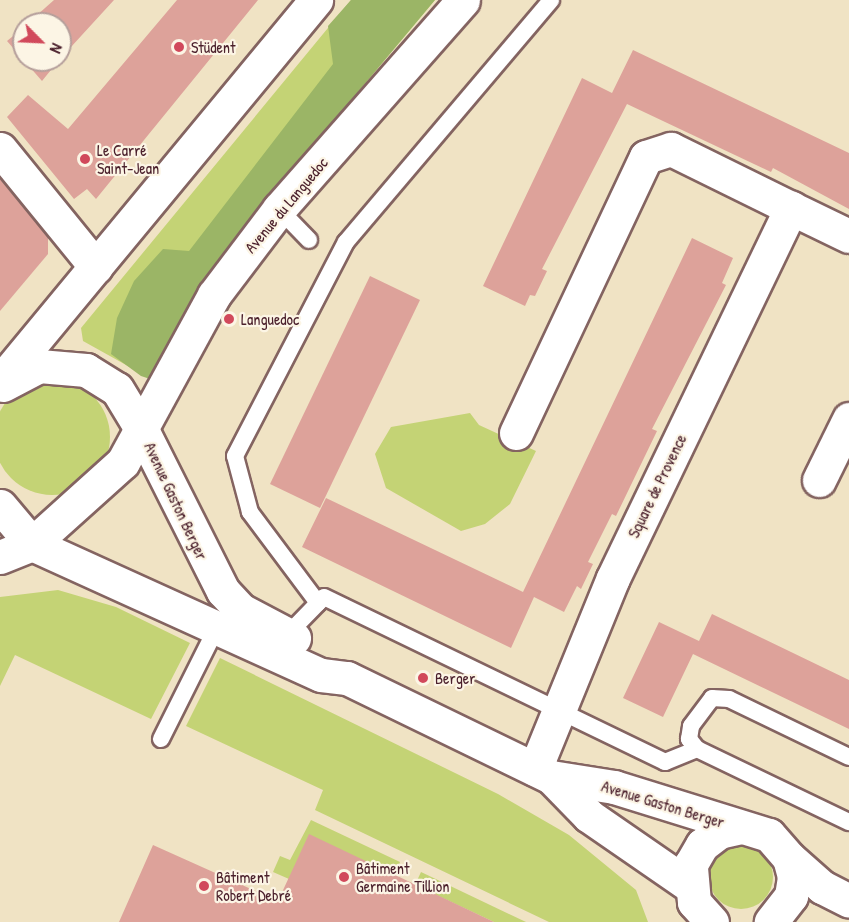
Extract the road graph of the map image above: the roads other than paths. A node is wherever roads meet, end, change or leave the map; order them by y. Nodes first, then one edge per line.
1 (316, 0) edge
2 (463, 0) edge
3 (551, 0) edge
4 (0, 149) edge
5 (791, 208) junction
6 (279, 209) junction
7 (849, 236) edge
8 (309, 240) dead end
9 (96, 267) junction
10 (0, 384) edge
11 (849, 419) edge
12 (143, 432) junction
13 (516, 433) dead end
14 (819, 480) dead end
15 (0, 506) edge
16 (32, 544) junction
17 (0, 557) edge
18 (318, 603) junction
19 (218, 625) junction
20 (281, 644) junction
21 (562, 711) junction
22 (161, 739) dead end
23 (697, 750) junction
24 (849, 757) edge
25 (543, 773) junction
26 (849, 822) edge
27 (740, 827) junction
28 (789, 858) junction
29 (849, 901) edge
30 (696, 908) edge
31 (771, 922) edge

1 - 9 street
2 - 6 street, Avenue du Languedoc
3 - 18 lane
4 - 9 street
5 - 7 street
5 - 13 street
5 - 21 street, Square de Provence
6 - 8 lane
6 - 12 street, Avenue du Languedoc
9 - 10 street
10 - 12 street, Avenue Gaston Berger
11 - 14 street
12 - 16 street, Avenue du Languedoc
12 - 20 street, Avenue Gaston Berger
15 - 16 street, Avenue Gaston Berger
16 - 17 street, Avenue du Languedoc
16 - 19 street, Avenue Gaston Berger
18 - 20 lane
18 - 21 lane
19 - 20 street, Avenue Gaston Berger
19 - 22 lane
20 - 25 street, Avenue Gaston Berger
21 - 23 lane
21 - 25 street, Square de Provence
23 - 24 lane
23 - 26 lane
25 - 27 street, Avenue Gaston Berger
25 - 30 street, Avenue Gaston Berger
27 - 28 street, Avenue Gaston Berger
27 - 30 street, Avenue Gaston Berger
28 - 29 street, Avenue Gaston Berger
28 - 31 street

